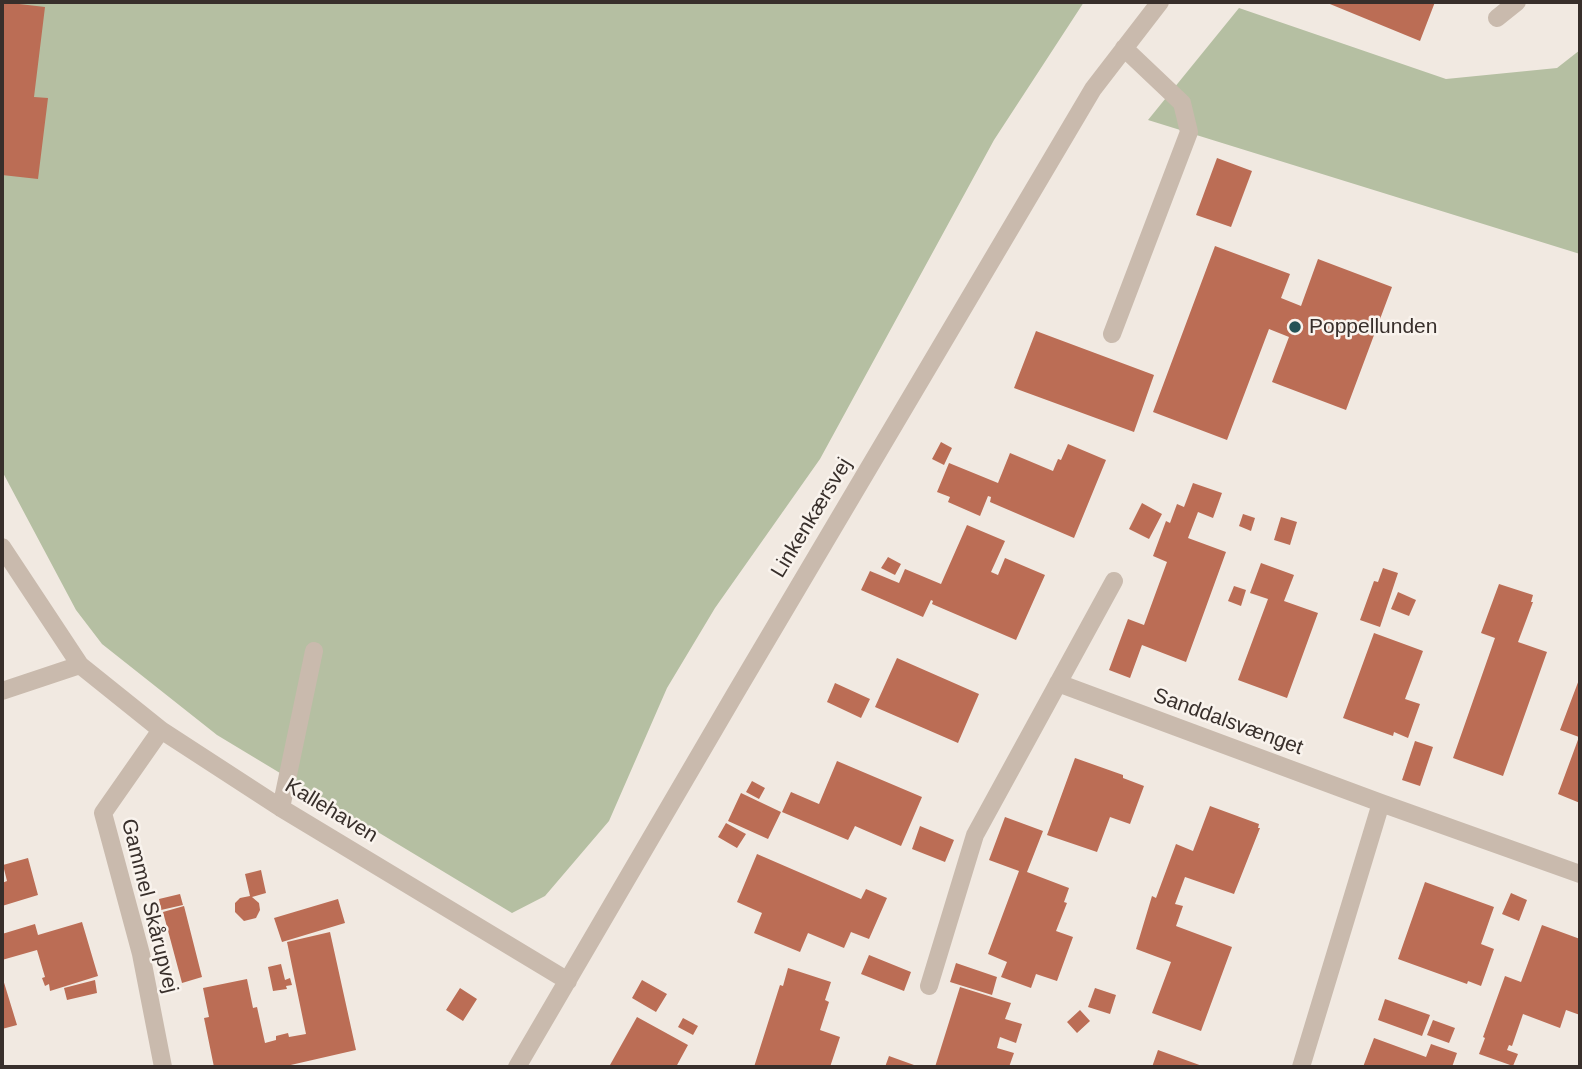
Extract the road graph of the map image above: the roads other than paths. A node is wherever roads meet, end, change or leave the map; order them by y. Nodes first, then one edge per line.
1 (1160, 2) edge
2 (1517, 2) edge
3 (1497, 18) dead end
4 (1124, 48) junction
5 (1112, 334) dead end
6 (2, 547) edge
7 (1114, 581) dead end
8 (313, 651) dead end
9 (80, 665) junction
10 (1058, 683) junction
11 (2, 691) edge
12 (161, 730) junction
13 (1381, 803) junction
14 (281, 808) junction
15 (1580, 874) edge
16 (568, 981) junction
17 (929, 986) dead end
18 (163, 1067) edge
19 (517, 1067) edge
20 (1301, 1067) edge

1 - 4 street, Linkenkærsvej
2 - 3 street
4 - 5 street
4 - 16 street, Linkenkærsvej
6 - 9 street, Kallehaven
7 - 10 street
8 - 14 street
9 - 11 street
9 - 12 street, Kallehaven
10 - 13 street, Sanddalsvænget
10 - 17 street
12 - 14 street, Kallehaven
12 - 18 street, Gammel Skårupvej
13 - 15 street, Sanddalsvænget
13 - 20 street
14 - 16 street, Kallehaven
16 - 19 street, Linkenkærsvej

